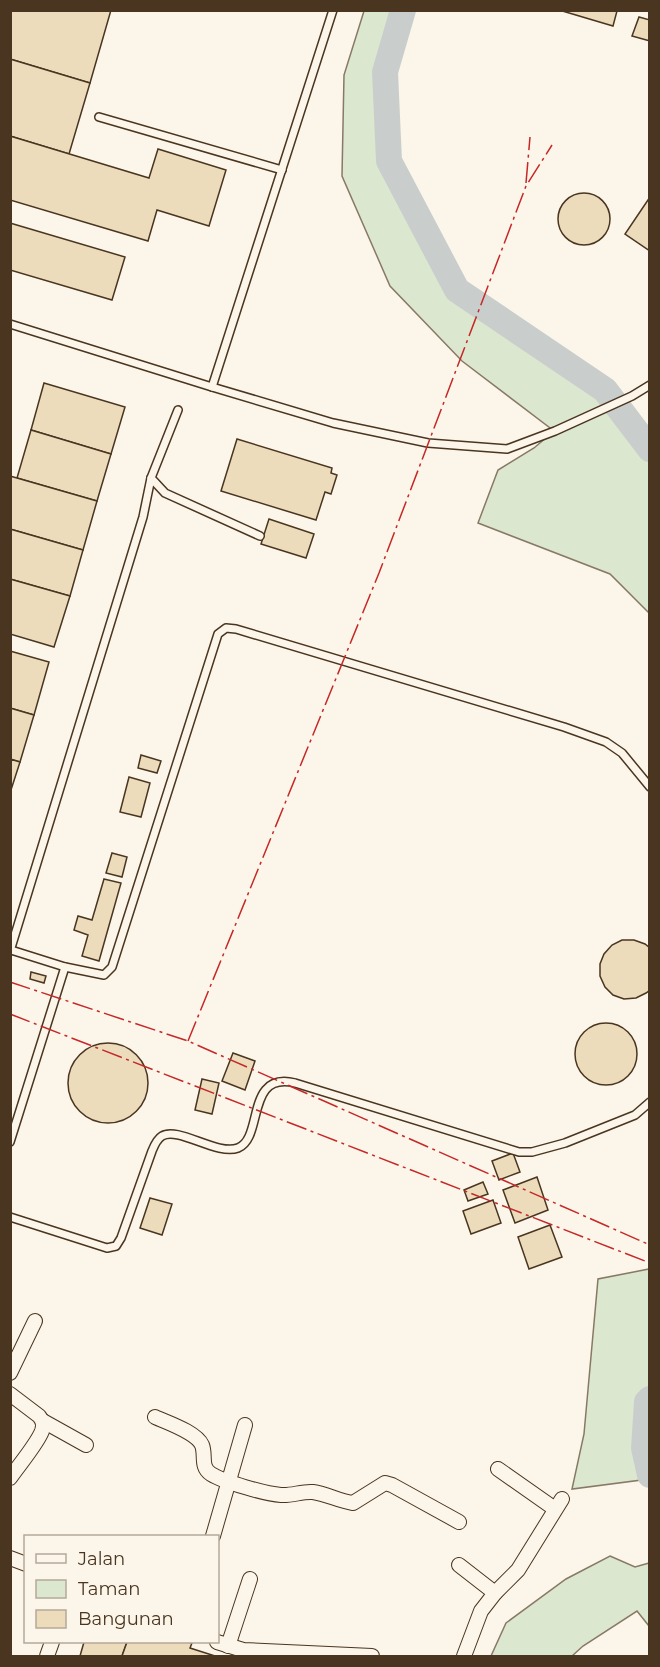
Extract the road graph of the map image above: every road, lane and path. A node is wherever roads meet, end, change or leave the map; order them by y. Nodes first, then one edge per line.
1 (333, 10) edge
2 (99, 117) dead end
3 (282, 170) junction
4 (10, 324) edge
5 (650, 385) edge
6 (212, 387) junction
7 (178, 410) dead end
8 (151, 478) junction
9 (260, 536) dead end
10 (650, 787) edge
11 (11, 951) edge
12 (65, 967) junction
13 (650, 1102) edge
14 (10, 1142) edge
15 (10, 1217) edge
16 (35, 1321) dead end
17 (10, 1373) edge
18 (10, 1394) edge
19 (155, 1417) dead end
20 (43, 1421) junction
21 (245, 1425) dead end
22 (86, 1445) dead end
23 (498, 1469) dead end
24 (10, 1478) edge
25 (228, 1482) junction
26 (459, 1522) dead end
27 (213, 1535) edge
28 (459, 1565) dead end
29 (250, 1579) dead end
30 (495, 1593) junction
31 (222, 1644) edge
32 (324, 1655) edge
33 (372, 1656) edge
34 (464, 1656) edge

1 - 3 lane
2 - 3 lane
3 - 6 lane
4 - 6 lane
5 - 6 lane
7 - 8 lane
8 - 9 lane
8 - 11 lane
10 - 12 lane
11 - 12 lane
12 - 14 lane
13 - 15 lane
16 - 17 street
18 - 20 street
19 - 25 street
20 - 22 street
20 - 24 street
21 - 25 street
23 - 30 street
25 - 26 street
25 - 27 street
28 - 30 street
29 - 31 street
30 - 34 street
31 - 32 street
32 - 33 street

